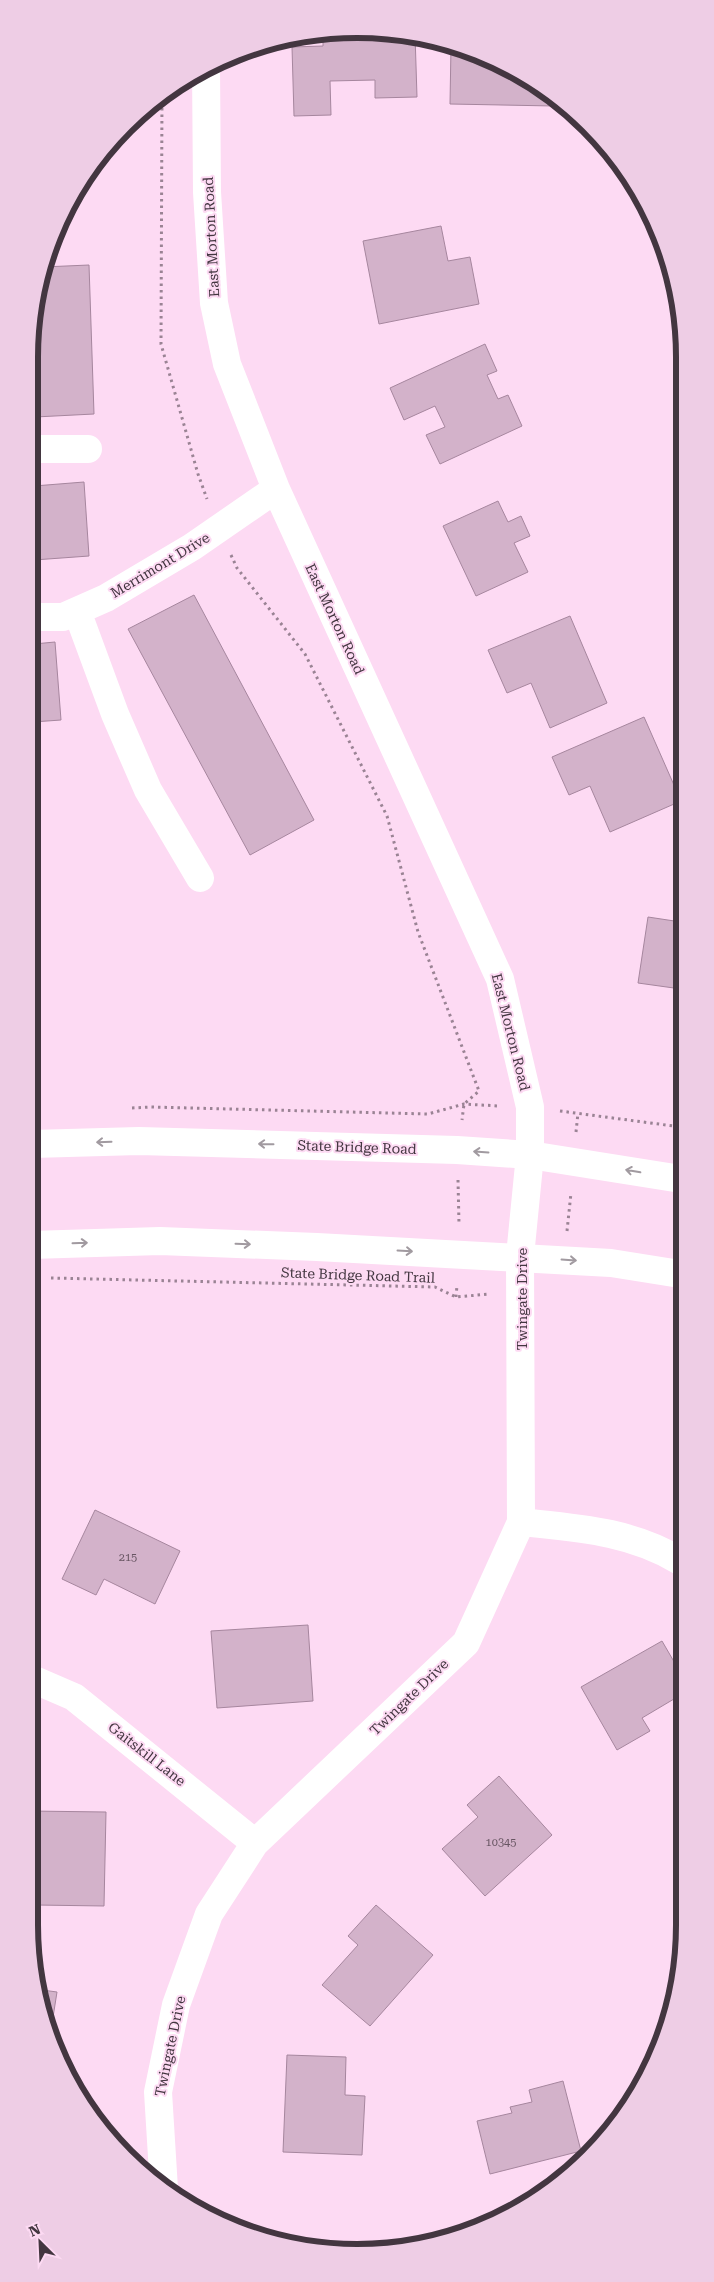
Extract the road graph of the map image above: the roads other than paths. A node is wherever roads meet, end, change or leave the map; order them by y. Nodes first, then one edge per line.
1 (206, 75) edge
2 (37, 449) edge
3 (88, 449) dead end
4 (276, 489) junction
5 (77, 611) junction
6 (37, 617) edge
7 (200, 878) dead end
8 (37, 1144) edge
9 (530, 1155) junction
10 (676, 1179) edge
11 (37, 1245) edge
12 (520, 1256) junction
13 (676, 1273) edge
14 (521, 1522) junction
15 (676, 1559) edge
16 (37, 1681) edge
17 (255, 1844) junction
18 (163, 2178) edge

1 - 4 main road, East Morton Road
2 - 3 main road
4 - 5 main road, Merrimont Drive
4 - 9 main road, East Morton Road
5 - 6 main road, Merrimont Drive
5 - 7 main road
9 -> 8 main road, State Bridge Road
10 -> 9 main road, State Bridge Road
9 - 12 main road, Twingate Drive
11 -> 12 main road
12 -> 13 main road
12 - 14 main road, Twingate Drive
14 - 15 main road
14 - 17 main road, Twingate Drive
16 - 17 main road, Gaitskill Lane
17 - 18 main road, Twingate Drive

